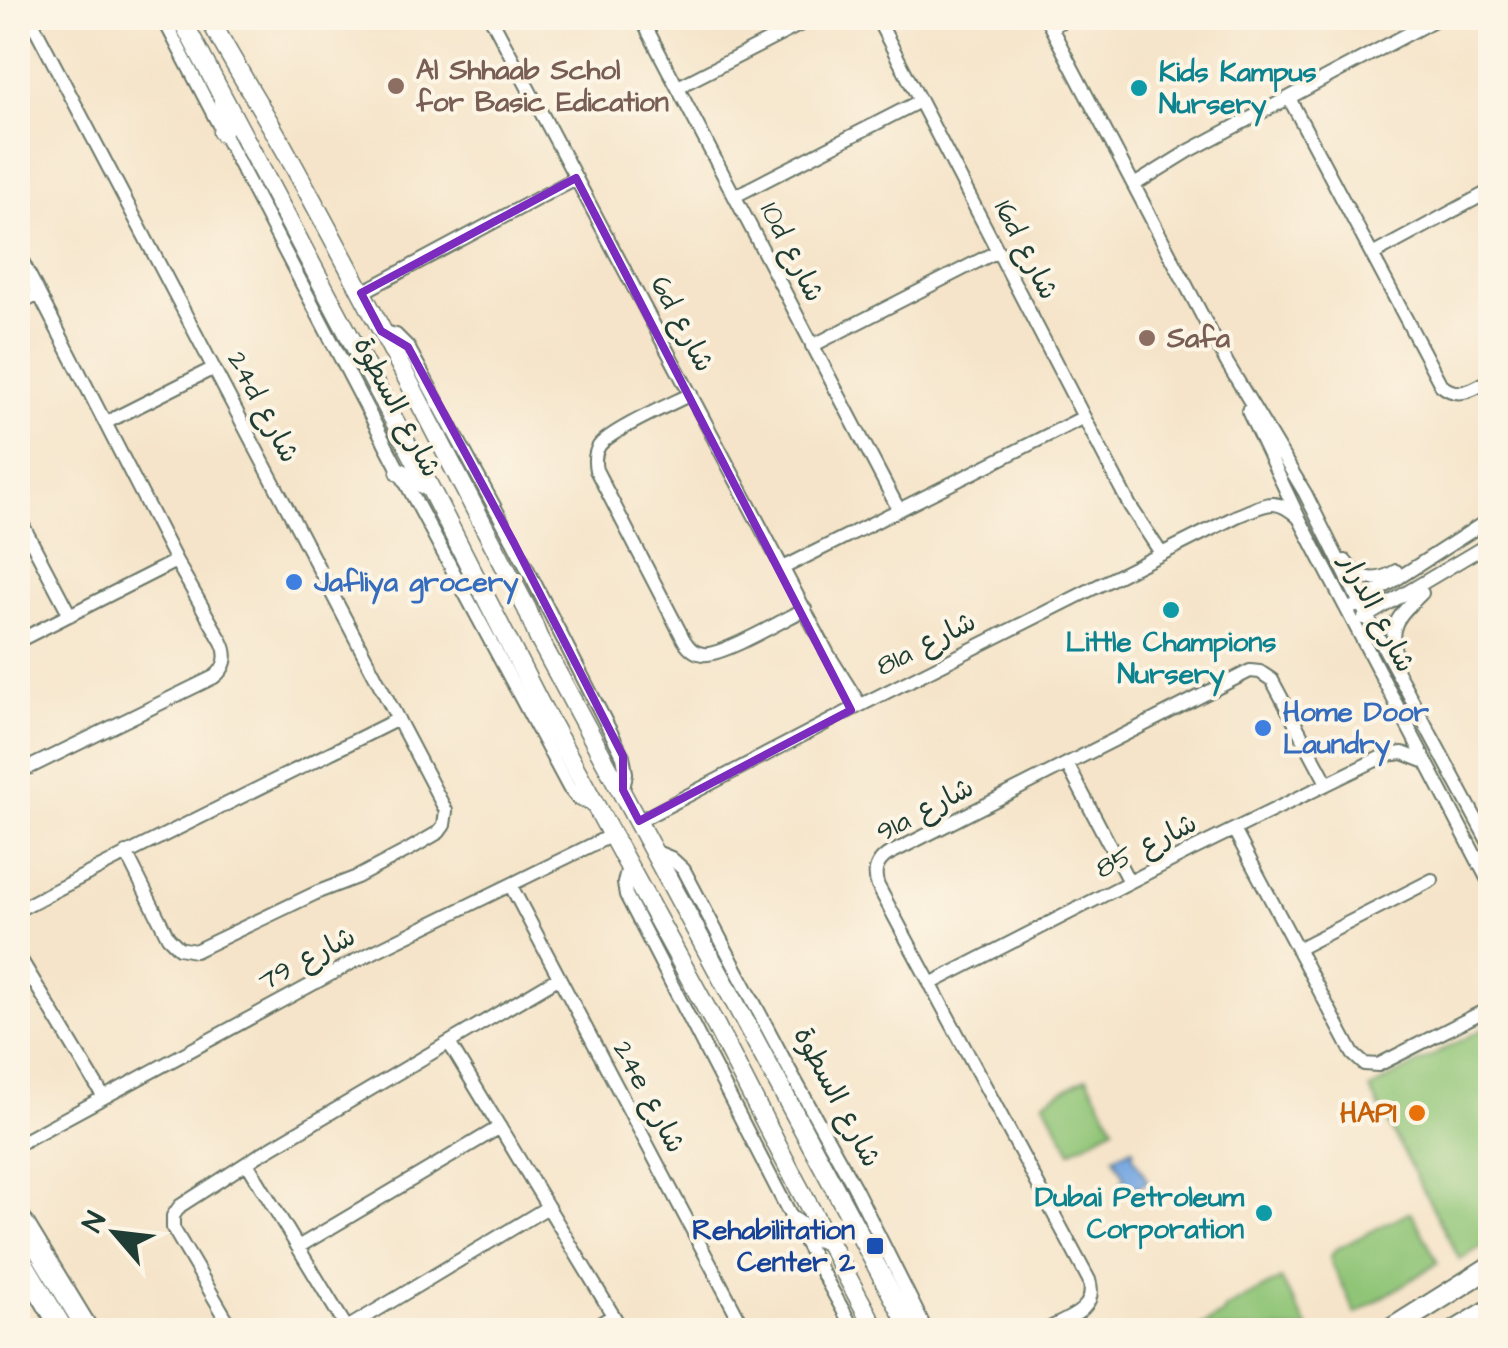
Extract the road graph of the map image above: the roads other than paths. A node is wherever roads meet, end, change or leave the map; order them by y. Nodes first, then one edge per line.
1 (163, 18) edge
2 (181, 18) edge
3 (210, 18) edge
4 (492, 18) edge
5 (642, 18) edge
6 (812, 18) edge
7 (877, 18) edge
8 (1068, 18) edge
9 (1438, 18) edge
10 (31, 20) edge
11 (1048, 20) edge
12 (18, 30) edge
13 (678, 87) junction
14 (222, 96) junction
15 (1289, 98) junction
16 (920, 101) junction
17 (222, 132) junction
18 (576, 178) junction
19 (1132, 180) junction
20 (1490, 190) edge
21 (735, 196) junction
22 (998, 251) junction
23 (18, 253) edge
24 (1372, 255) junction
25 (310, 262) junction
26 (362, 293) junction
27 (39, 294) junction
28 (18, 305) edge
29 (381, 330) junction
30 (812, 346) junction
31 (1227, 363) junction
32 (214, 368) junction
33 (1490, 380) edge
34 (691, 394) junction
35 (1084, 417) junction
36 (105, 424) junction
37 (400, 472) junction
38 (1284, 486) junction
39 (430, 488) junction
40 (1305, 493) junction
41 (898, 510) junction
42 (18, 516) edge
43 (1237, 516) junction
44 (1299, 518) junction
45 (1490, 520) edge
46 (1326, 536) junction
47 (1490, 543) edge
48 (1435, 555) junction
49 (1156, 556) junction
50 (176, 561) junction
51 (783, 568) junction
52 (1429, 580) junction
53 (485, 595) junction
54 (1354, 606) junction
55 (804, 609) junction
56 (70, 615) junction
57 (1368, 616) junction
58 (1355, 624) junction
59 (538, 637) junction
60 (18, 641) edge
61 (1409, 691) junction
62 (856, 708) junction
63 (398, 719) junction
64 (1407, 725) junction
65 (1386, 755) junction
66 (1427, 763) junction
67 (1067, 764) junction
68 (18, 774) edge
69 (1327, 784) junction
70 (623, 790) junction
71 (598, 808) junction
72 (639, 821) junction
73 (1234, 830) junction
74 (612, 835) junction
75 (1490, 846) edge
76 (654, 850) junction
77 (126, 853) junction
78 (628, 866) junction
79 (1432, 880) dead end
80 (1130, 882) junction
81 (1490, 884) edge
82 (511, 886) junction
83 (18, 910) edge
84 (1297, 949) junction
85 (18, 954) edge
86 (558, 978) junction
87 (930, 984) junction
88 (1490, 1008) edge
89 (716, 1026) junction
90 (449, 1043) junction
91 (763, 1054) junction
92 (103, 1096) junction
93 (500, 1127) junction
94 (18, 1147) edge
95 (247, 1163) junction
96 (548, 1207) junction
97 (18, 1215) edge
98 (794, 1222) junction
99 (826, 1241) junction
100 (298, 1247) junction
101 (18, 1255) edge
102 (1490, 1267) edge
103 (1490, 1301) edge
104 (1490, 1310) edge
105 (613, 1316) junction
106 (1473, 1323) edge
107 (348, 1329) edge
108 (63, 1330) edge
109 (88, 1330) edge
110 (232, 1330) edge
111 (588, 1330) edge
112 (622, 1330) edge
113 (745, 1330) edge
114 (854, 1330) edge
115 (876, 1330) edge
116 (911, 1330) edge
117 (926, 1330) edge
118 (1046, 1330) edge
119 (1390, 1330) edge

1 - 17 street, شارع السطوة
2 - 14 main road, شارع السطوة
3 - 26 main road, شارع السطوة
4 - 18 street, 6d شارع
5 - 13 street, 10d شارع
6 - 13 street
7 - 16 street, 16d شارع
8 - 11 street
9 - 15 street
10 - 12 street
10 - 32 street, 24d شارع
11 - 19 street, شارع الدرار
13 - 21 street, 10d شارع
14 - 17 main road
14 - 25 main road, شارع السطوة
15 - 19 street
15 - 24 street
16 - 21 street
16 - 22 street, 16d شارع
17 - 37 street, شارع السطوة
18 - 26 street
18 - 34 street, 6d شارع
19 - 31 street, شارع الدرار
20 - 24 street
21 - 30 street, 10d شارع
22 - 30 street
22 - 35 street, 16d شارع
23 - 27 street
24 - 33 street
25 - 26 main road
25 - 39 main road, شارع السطوة
26 - 29 main road, شارع السطوة
27 - 28 street
27 - 36 street
29 - 59 main road, شارع السطوة
29 - 70 street, شارع السطوة
30 - 41 street, 10d شارع
31 - 38 street, شارع الدرار
31 - 40 street, شارع الدرار
32 - 36 street
32 - 63 street, 24d شارع
34 - 51 street, 6d شارع
34 - 55 street
35 - 41 street
35 - 49 street, 16d شارع
36 - 50 street
37 - 39 main road
37 - 71 street, شارع السطوة
38 - 40 street
38 - 43 street, 81a شارع
38 - 44 street, شارع الدرار
39 - 53 main road, شارع السطوة
40 - 46 street, شارع الدرار
41 - 51 street
42 - 56 street
43 - 44 street, 81a شارع
43 - 49 street, 81a شارع
44 - 54 street, شارع الدرار
45 - 48 street
46 - 48 street
46 - 54 street, شارع الدرار
47 - 52 street
48 - 54 street
49 - 62 street, 81a شارع
50 - 56 street
50 - 68 street
51 - 55 street, 6d شارع
52 - 57 street
52 - 61 street
53 - 59 main road
53 - 71 main road, شارع السطوة
54 - 57 street, شارع الدرار
54 - 58 street, شارع الدرار
55 - 62 street, 6d شارع
56 - 60 street
57 - 58 street
57 - 61 street, شارع الدرار
58 - 64 street, شارع الدرار
59 - 70 main road, شارع السطوة
61 - 75 street, شارع الدرار
62 - 72 street, 81a شارع
63 - 77 street
63 - 77 street, 24d شارع
64 - 65 street, شارع 85
64 - 66 street, شارع الدرار
65 - 66 street
65 - 69 street, شارع 85
66 - 81 street, شارع الدرار
67 - 69 street, 91a شارع
67 - 80 street
67 - 87 street, 91a شارع
69 - 73 street, شارع 85
70 - 72 main road, شارع السطوة
71 - 74 main road, شارع السطوة
72 - 76 main road, شارع السطوة
73 - 80 street, شارع 85
73 - 84 street
74 - 78 main road, شارع السطوة
74 - 82 street, شارع 79
76 - 91 main road, شارع السطوة
76 - 117 street, شارع السطوة
77 - 83 street
78 - 89 main road, شارع السطوة
78 - 98 street, شارع السطوة
79 - 84 street
80 - 87 street, شارع 85
82 - 86 street, 24e شارع
82 - 92 street, شارع 79
84 - 88 street
85 - 92 street
86 - 90 street
86 - 113 street, 24e شارع
87 - 118 street, 91a شارع
89 - 91 main road
89 - 99 main road, شارع السطوة
90 - 93 street
90 - 95 street
91 - 116 main road, شارع السطوة
92 - 94 street, شارع 79
93 - 96 street
93 - 100 street
95 - 100 street
95 - 110 street
96 - 105 street
96 - 107 street
97 - 109 main road
98 - 99 main road
98 - 114 street, شارع السطوة
99 - 115 main road, شارع السطوة
100 - 107 street
101 - 108 main road
102 - 119 main road
103 - 106 main road
104 - 106 main road
105 - 111 street
105 - 112 street

